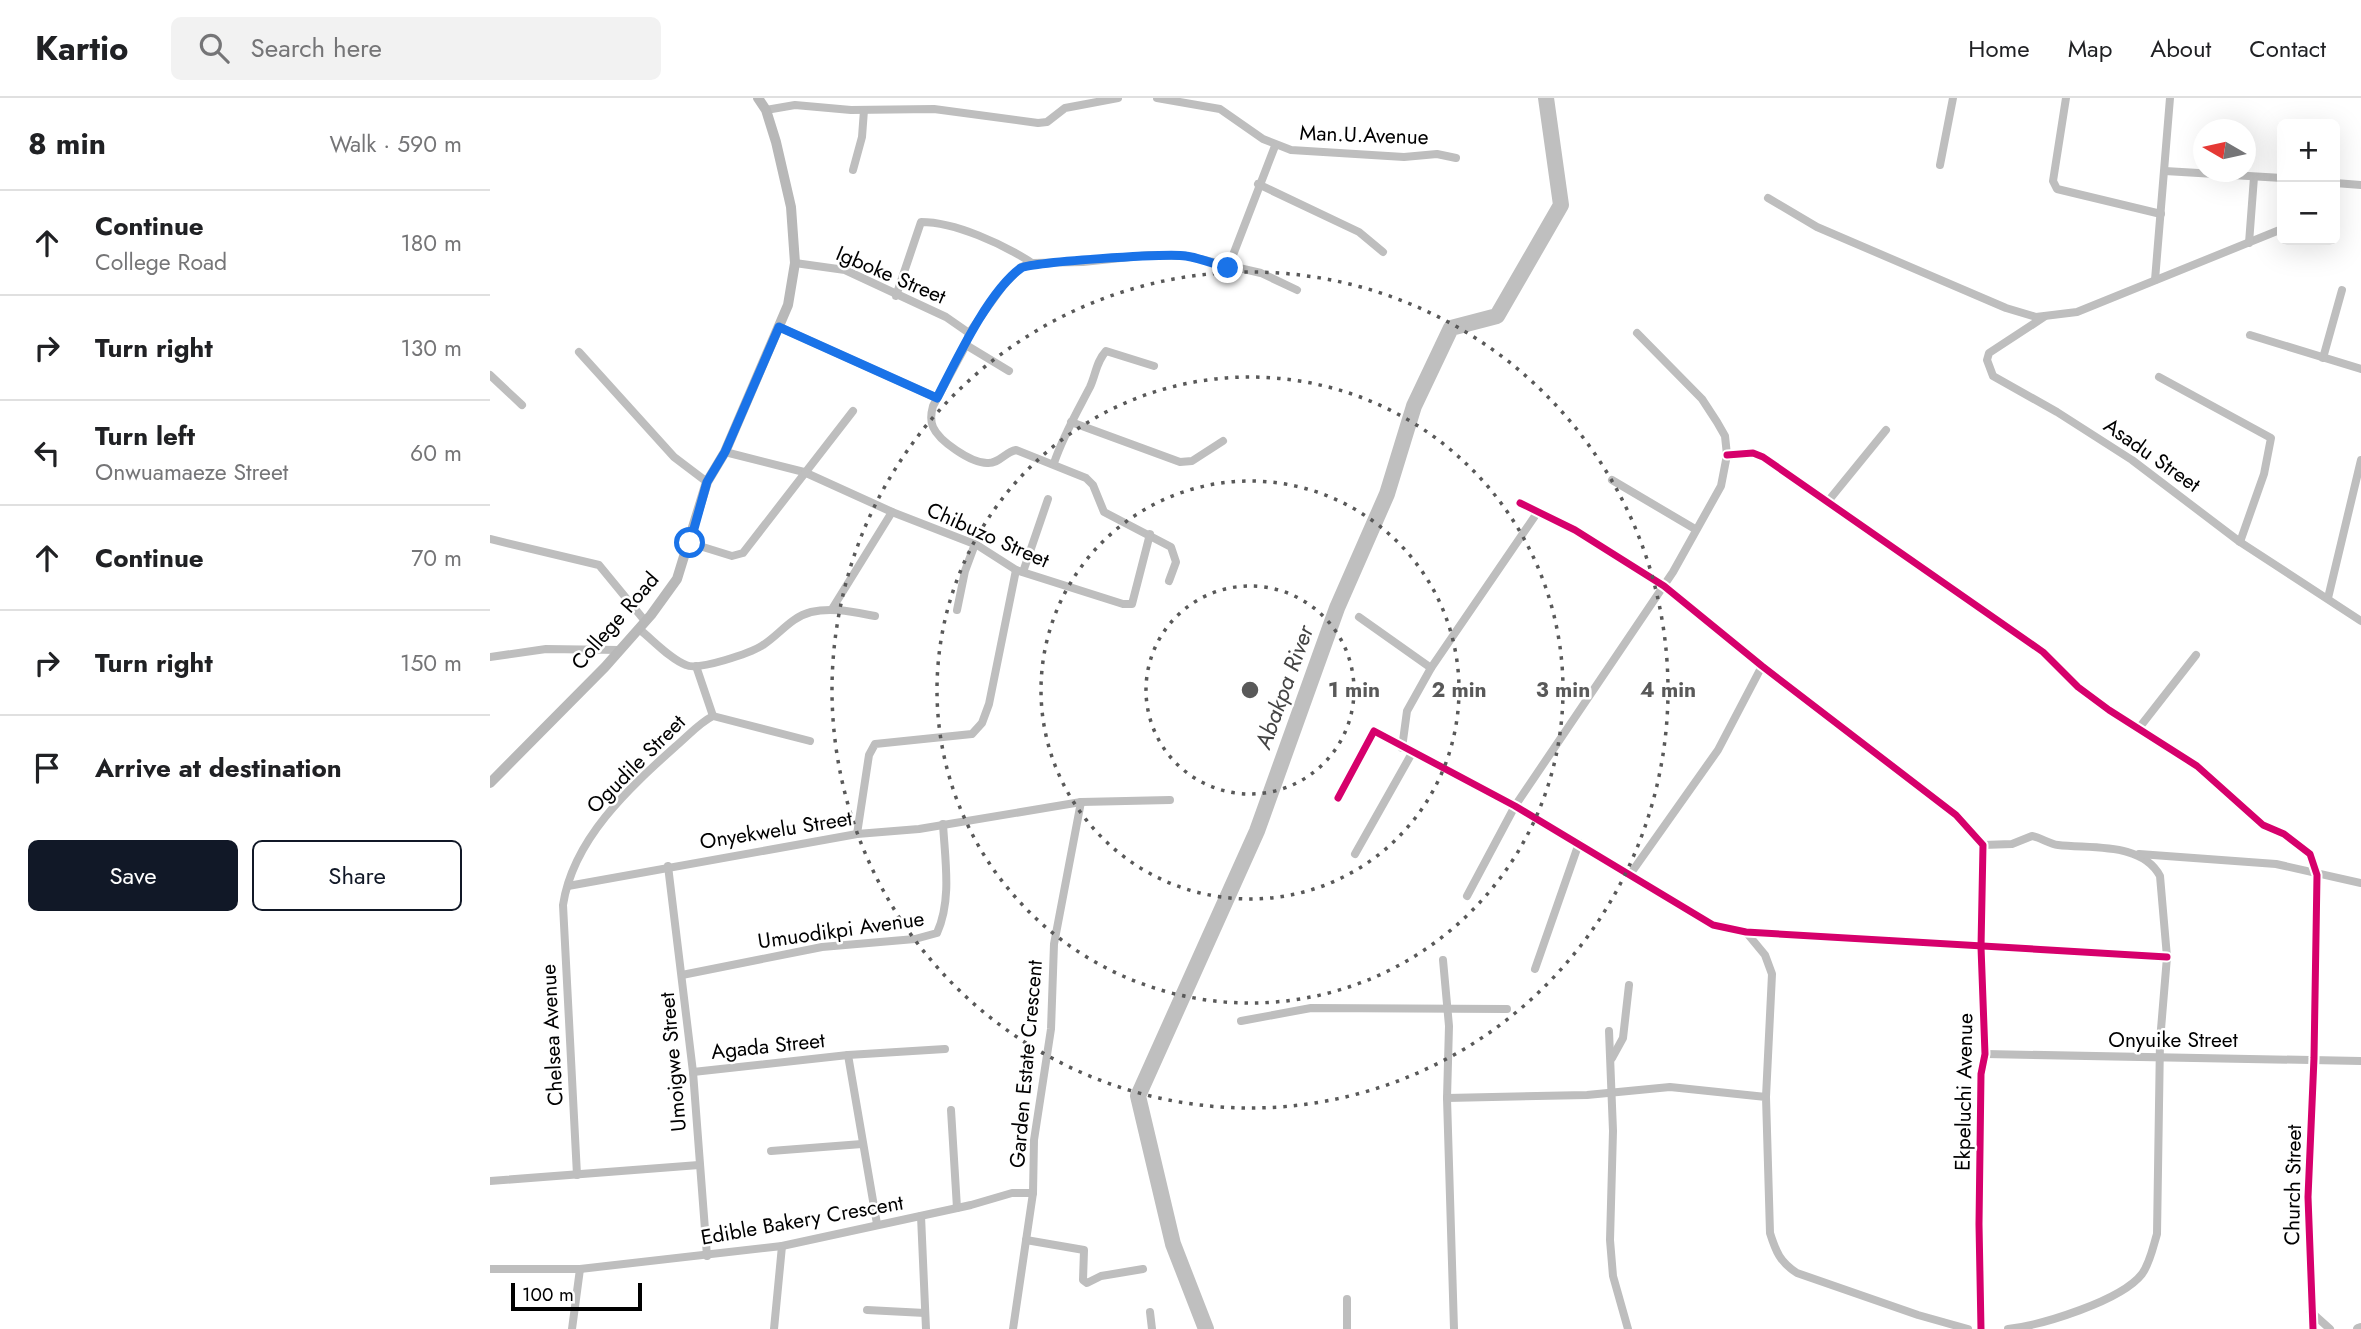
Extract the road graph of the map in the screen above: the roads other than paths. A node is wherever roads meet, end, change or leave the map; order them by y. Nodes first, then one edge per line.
1 (758, 98) edge
2 (836, 98) edge
3 (1118, 98) edge
4 (1157, 98) edge
5 (1952, 98) edge
6 (2066, 98) edge
7 (2169, 98) edge
8 (1083, 101) edge
9 (833, 108) junction
10 (766, 110) junction
11 (864, 110) junction
12 (1275, 146) junction
13 (1456, 158) dead end
14 (1940, 165) dead end
15 (853, 170) dead end
16 (2165, 171) junction
17 (2193, 173) edge
18 (2256, 177) edge
19 (2277, 178) edge
20 (2255, 182) edge
21 (2340, 183) edge
22 (1258, 184) junction
23 (2361, 185) edge
24 (1769, 198) dead end
25 (2161, 214) junction
26 (2277, 231) edge
27 (2249, 243) junction
28 (1383, 252) dead end
29 (1032, 262) junction
30 (795, 263) junction
31 (1228, 268) junction
32 (2155, 280) junction
33 (1297, 290) dead end
34 (2342, 290) dead end
35 (896, 296) junction
36 (2044, 317) junction
37 (779, 327) junction
38 (968, 332) junction
39 (1637, 333) dead end
40 (2250, 335) dead end
41 (966, 345) junction
42 (579, 352) dead end
43 (2323, 358) junction
44 (1154, 366) dead end
45 (2361, 369) edge
46 (1009, 371) dead end
47 (490, 375) edge
48 (2159, 377) dead end
49 (937, 398) junction
50 (522, 405) dead end
51 (853, 411) dead end
52 (1071, 422) junction
53 (1886, 430) dead end
54 (1223, 441) dead end
55 (725, 452) junction
56 (1727, 454) junction
57 (2361, 460) edge
58 (1054, 463) junction
59 (804, 472) junction
60 (1612, 480) dead end
61 (707, 482) junction
62 (1048, 499) dead end
63 (1829, 500) junction
64 (1520, 503) dead end
65 (892, 512) junction
66 (1537, 513) junction
67 (1695, 529) junction
68 (1150, 534) junction
69 (490, 539) edge
70 (2240, 542) junction
71 (690, 543) junction
72 (975, 544) junction
73 (1019, 571) junction
74 (1169, 581) dead end
75 (1664, 586) junction
76 (2328, 598) junction
77 (832, 609) junction
78 (957, 610) dead end
79 (875, 616) dead end
80 (1359, 617) dead end
81 (2361, 621) edge
82 (642, 625) junction
83 (620, 650) junction
84 (2196, 655) dead end
85 (490, 657) edge
86 (696, 666) junction
87 (1762, 666) junction
88 (1431, 668) junction
89 (713, 716) junction
90 (2139, 728) junction
91 (810, 741) dead end
92 (1402, 748) junction
93 (1412, 754) junction
94 (490, 783) edge
95 (1338, 798) dead end
96 (1170, 800) dead end
97 (1081, 802) junction
98 (1515, 806) junction
99 (943, 824) junction
100 (857, 834) junction
101 (1579, 843) junction
102 (1983, 845) junction
103 (1355, 854) dead end
104 (2137, 854) junction
105 (668, 866) junction
106 (1631, 873) junction
107 (2317, 875) junction
108 (2361, 883) edge
109 (566, 890) junction
110 (1467, 896) dead end
111 (1746, 932) junction
112 (1981, 947) junction
113 (2167, 957) junction
114 (1443, 960) dead end
115 (1535, 969) dead end
116 (682, 975) junction
117 (1629, 985) dead end
118 (1447, 1009) junction
119 (1507, 1009) dead end
120 (1241, 1021) dead end
121 (1609, 1031) dead end
122 (945, 1049) dead end
123 (1985, 1054) junction
124 (848, 1055) junction
125 (2161, 1058) junction
126 (2314, 1058) junction
127 (1611, 1061) junction
128 (2361, 1061) edge
129 (693, 1072) junction
130 (1612, 1093) junction
131 (1766, 1097) junction
132 (1447, 1098) junction
133 (951, 1110) dead end
134 (862, 1144) junction
135 (771, 1151) dead end
136 (699, 1165) junction
137 (577, 1174) junction
138 (490, 1181) edge
139 (1033, 1193) junction
140 (957, 1208) junction
141 (921, 1216) junction
142 (877, 1224) junction
143 (1026, 1240) junction
144 (782, 1246) junction
145 (707, 1256) junction
146 (490, 1269) edge
147 (580, 1269) junction
148 (1143, 1269) dead end
149 (1347, 1299) dead end
150 (867, 1310) dead end
151 (1150, 1312) dead end
152 (2311, 1312) junction
153 (925, 1313) junction
154 (572, 1329) edge
155 (774, 1329) edge
156 (926, 1329) edge
157 (1013, 1329) edge
158 (1152, 1329) edge
159 (1347, 1329) edge
160 (1454, 1329) edge
161 (1628, 1329) edge
162 (1968, 1329) edge
163 (1981, 1329) edge
164 (2008, 1329) edge
165 (2313, 1329) edge
166 (2330, 1329) edge

1 - 10 main road, College Road
2 - 9 street
3 - 8 street
4 - 12 street, Man.U.Avenue
5 - 14 street
6 - 25 street
7 - 16 street
8 - 11 street
9 - 10 street
9 - 11 street
10 - 30 main road, College Road
11 - 15 street
12 - 13 street, Man.U.Avenue
12 - 22 street
16 - 17 street
16 - 25 street
18 - 19 street
20 - 27 street
21 - 23 street
22 - 28 street
22 - 31 street
24 - 36 street
25 - 32 street
26 - 27 street
27 - 32 street
29 - 31 street
29 - 35 street
29 - 38 street
30 - 35 street, Igboke Street
30 - 37 main road, College Road
31 - 33 street
32 - 36 street
34 - 43 street
35 - 38 street, Igboke Street
36 - 70 street, Asadu Street
37 - 49 street
37 - 55 main road, College Road
38 - 41 street
39 - 56 street
40 - 43 street
41 - 46 street
41 - 49 street
42 - 61 street
43 - 45 street
44 - 52 street
47 - 50 street
48 - 70 street
49 - 58 street
51 - 59 street
52 - 54 street
52 - 58 street
53 - 63 street
55 - 59 street, Chibuzo Street
55 - 61 main road, College Road
56 - 63 street
56 - 67 street
57 - 76 street
58 - 68 street
59 - 65 street, Chibuzo Street
59 - 71 street
60 - 67 street
61 - 71 main road, College Road
62 - 73 street
63 - 90 street
64 - 66 street
65 - 72 street, Chibuzo Street
65 - 77 street
66 - 75 street
66 - 88 street
67 - 75 street
68 - 73 street, Chibuzo Street
68 - 74 street
69 - 82 street
70 - 76 street, Asadu Street
71 - 82 main road, College Road
72 - 73 street, Chibuzo Street
72 - 78 street
73 - 100 street
75 - 87 street
75 - 98 street
76 - 81 street, Asadu Street
77 - 79 street
77 - 86 street
80 - 88 street
82 - 83 main road, College Road
82 - 86 street
83 - 85 street
83 - 94 main road, College Road
84 - 90 street
86 - 89 street
87 - 102 street
87 - 106 street
88 - 92 street
89 - 91 street, Ogudile Street
89 - 109 street, Ogudile Street
90 - 107 street
92 - 93 street
92 - 95 street
93 - 98 street
93 - 103 street
96 - 97 street, Onyekwelu Street
97 - 99 street, Onyekwelu Street
97 - 139 street, Garden Estate Crescent
98 - 101 street
98 - 110 street
99 - 100 street, Onyekwelu Street
99 - 116 street, Umuodikpi Avenue
100 - 105 street, Onyekwelu Street
101 - 106 street
101 - 115 street
102 - 104 street
102 - 112 street, Ekpeluchi Avenue
104 - 107 street
104 - 113 street
105 - 109 street, Onyekwelu Street
105 - 116 street, Umoigwe Street
106 - 111 street
107 - 108 street
107 - 126 street, Church Street
109 - 137 street, Chelsea Avenue
111 - 112 street
111 - 131 street
112 - 113 street
112 - 123 street, Ekpeluchi Avenue
113 - 125 street
114 - 118 street
116 - 129 street, Umoigwe Street
117 - 127 street
118 - 119 street
118 - 120 street
118 - 132 street
121 - 127 street
122 - 124 street, Agada Street
123 - 125 street, Onyuike Street
123 - 163 street, Ekpeluchi Avenue
124 - 129 street, Agada Street
124 - 134 street
125 - 126 street, Onyuike Street
125 - 164 street
126 - 128 street, Onyuike Street
126 - 152 street, Church Street
127 - 130 street
129 - 136 street, Umoigwe Street
130 - 131 street
130 - 132 street
130 - 161 street
131 - 162 street
132 - 160 street
133 - 140 street
134 - 135 street
134 - 142 street
136 - 137 street
136 - 145 street, Umoigwe Street
137 - 138 street
139 - 140 street, Edible Bakery Crescent
139 - 143 street, Garden Estate Crescent
140 - 141 street, Edible Bakery Crescent
141 - 142 street, Edible Bakery Crescent
141 - 153 street
142 - 144 street, Edible Bakery Crescent
143 - 148 street
143 - 157 street, Garden Estate Crescent
144 - 145 street, Edible Bakery Crescent
144 - 155 street
145 - 147 street, Edible Bakery Crescent
146 - 147 street, Edible Bakery Crescent
147 - 154 street
149 - 159 street
150 - 153 street
151 - 158 street
152 - 165 street, Church Street
152 - 166 street
153 - 156 street

